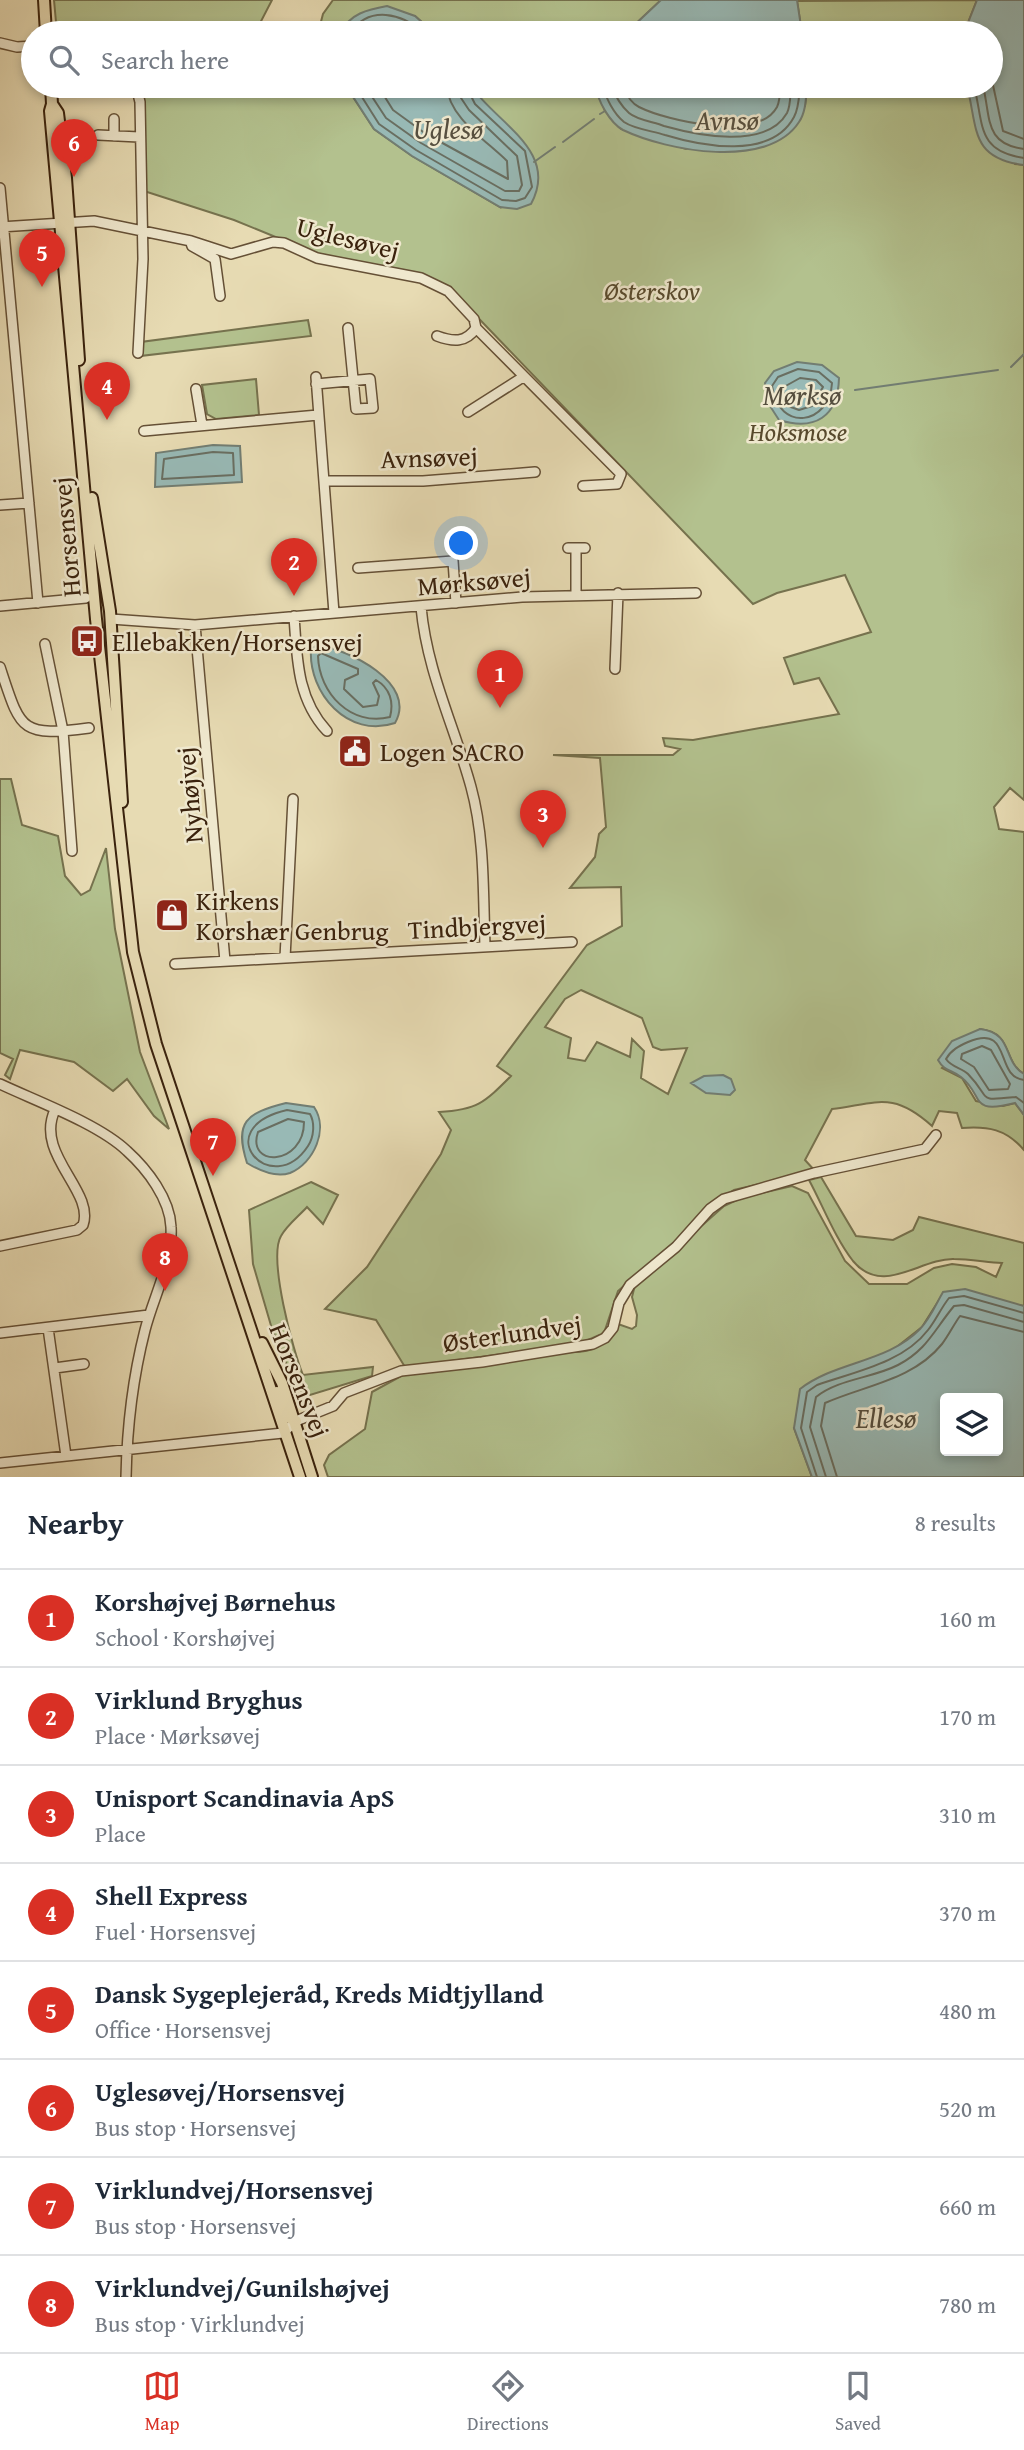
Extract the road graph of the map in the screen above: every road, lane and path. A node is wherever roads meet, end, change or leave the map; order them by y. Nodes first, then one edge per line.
1 (44, 0) edge
2 (45, 21) edge
3 (0, 43) edge
4 (21, 47) edge
5 (52, 98) edge
6 (139, 98) edge
7 (114, 119) dead end
8 (98, 135) dead end
9 (114, 136) junction
10 (139, 137) junction
11 (0, 188) edge
12 (65, 221) junction
13 (2, 227) edge
14 (142, 230) junction
15 (191, 241) junction
16 (220, 296) dead end
17 (348, 328) dead end
18 (476, 328) junction
19 (437, 336) dead end
20 (138, 353) dead end
21 (523, 377) junction
22 (196, 389) dead end
23 (468, 412) dead end
24 (318, 415) junction
25 (202, 425) junction
26 (144, 431) dead end
27 (535, 472) dead end
28 (324, 481) junction
29 (583, 486) dead end
30 (29, 503) junction
31 (0, 505) edge
32 (577, 548) dead end
33 (91, 557) junction
34 (358, 568) dead end
35 (618, 593) junction
36 (696, 593) dead end
37 (576, 594) junction
38 (86, 598) joint
39 (38, 603) junction
40 (456, 603) junction
41 (0, 606) edge
42 (421, 607) junction
43 (334, 613) junction
44 (294, 616) junction
45 (111, 619) junction
46 (195, 625) junction
47 (45, 644) dead end
48 (0, 667) edge
49 (615, 669) dead end
50 (102, 673) junction
51 (89, 728) dead end
52 (63, 731) junction
53 (327, 731) dead end
54 (292, 799) dead end
55 (72, 851) dead end
56 (572, 942) dead end
57 (485, 946) junction
58 (285, 958) junction
59 (225, 961) junction
60 (175, 964) dead end
61 (147, 1006) junction
62 (0, 1084) edge
63 (55, 1111) junction
64 (936, 1135) dead end
65 (0, 1246) edge
66 (243, 1302) junction
67 (149, 1315) junction
68 (48, 1328) junction
69 (0, 1334) edge
70 (261, 1358) junction
71 (84, 1364) dead end
72 (55, 1368) junction
73 (296, 1421) junction
74 (283, 1433) junction
75 (128, 1451) junction
76 (66, 1456) junction
77 (0, 1462) edge
78 (126, 1477) edge
79 (300, 1477) edge
80 (310, 1477) edge

1 - 2 main road
3 - 4 street
5 - 12 main road, Horsensvej
6 - 10 street
7 - 9 street
8 - 9 street
9 - 10 street
10 - 14 street
11 - 13 street
12 - 13 street, Uglesøvej
12 - 14 street, Uglesøvej
12 - 33 main road, Horsensvej
12 - 45 main road, Horsensvej
13 - 30 street
14 - 15 street, Uglesøvej
14 - 20 street
15 - 16 street, Uglesøvej
15 - 18 street, Uglesøvej
17 - 24 street
18 - 19 street
18 - 21 street, Uglesøvej
21 - 23 street
21 - 29 street, Uglesøvej
22 - 25 street
24 - 25 street
24 - 28 street
25 - 26 street
27 - 28 street, Avnsøvej
28 - 43 street
30 - 31 street
30 - 39 street
32 - 37 street
33 - 38 main road
33 - 45 main road
33 - 50 main road, Horsensvej
34 - 40 street
35 - 36 street, Mørksøvej
35 - 37 street, Mørksøvej
35 - 49 street
37 - 40 street, Mørksøvej
38 - 39 street
39 - 41 street
40 - 42 street, Mørksøvej
42 - 43 street, Mørksøvej
42 - 57 street
43 - 44 street, Mørksøvej
44 - 46 street, Mørksøvej
44 - 53 street
45 - 46 street, Mørksøvej
45 - 50 main road
45 - 61 main road, Horsensvej
46 - 59 street, Nyhøjvej
47 - 52 street
48 - 52 street
50 - 61 main road, Horsensvej
51 - 52 street
52 - 55 street
54 - 58 street
56 - 57 street, Tindbjergvej
57 - 58 street, Tindbjergvej
58 - 59 street, Tindbjergvej
59 - 60 street, Tindbjergvej
61 - 66 main road, Horsensvej
62 - 63 street
63 - 65 street
63 - 67 street
64 - 73 street, Østerlundvej
66 - 70 main road, Horsensvej
66 - 73 main road, Horsensvej
67 - 68 street
67 - 75 street
68 - 69 street
68 - 72 street
70 - 73 main road
70 - 74 main road, Horsensvej
71 - 72 street
72 - 76 street
73 - 74 street, Østerlundvej
73 - 80 main road, Horsensvej
74 - 75 street
74 - 79 main road, Horsensvej
74 - 80 main road
75 - 76 street
75 - 78 street
76 - 77 street

